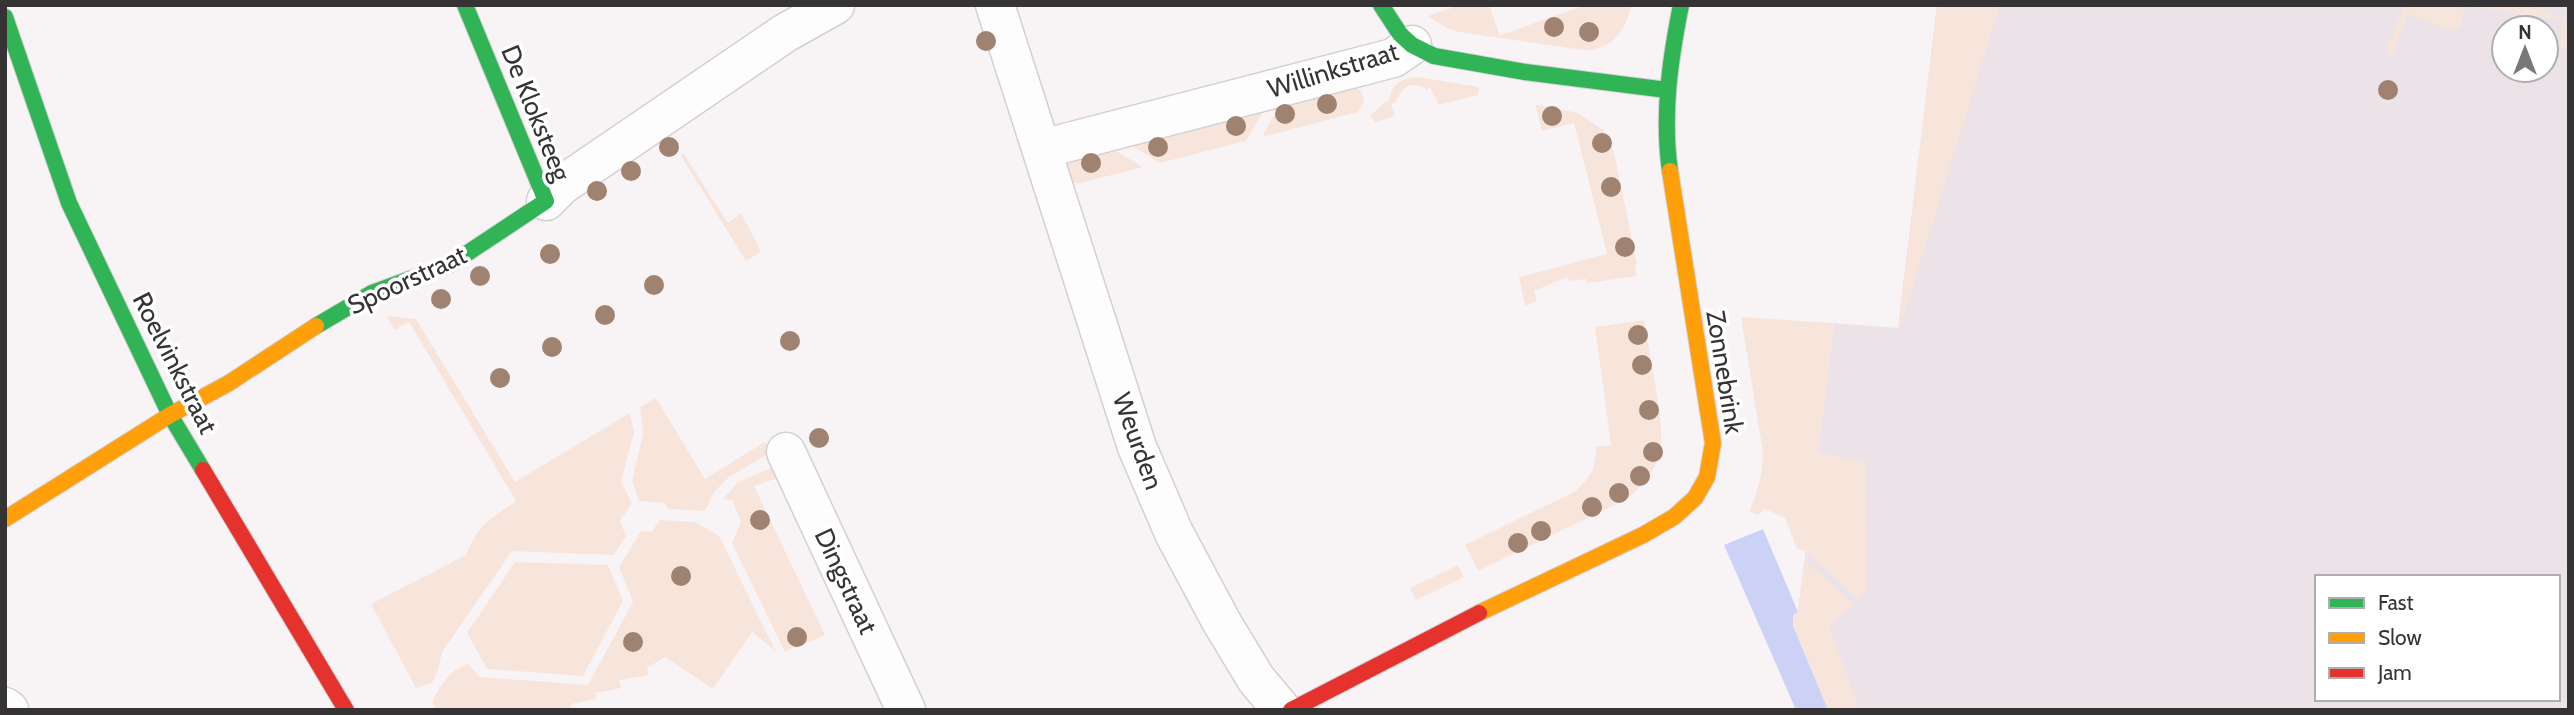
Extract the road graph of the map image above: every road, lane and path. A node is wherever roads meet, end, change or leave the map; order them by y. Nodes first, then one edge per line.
1 (465, 5) edge
2 (835, 5) edge
3 (995, 5) edge
4 (1381, 5) edge
5 (1681, 5) edge
6 (5, 18) edge
7 (1412, 45) junction
8 (1667, 90) junction
9 (1042, 149) junction
10 (546, 201) junction
11 (170, 415) junction
12 (786, 452) dead end
13 (5, 520) edge
14 (346, 710) edge
15 (905, 710) edge
16 (1282, 710) edge
17 (1291, 710) edge

1 - 10 street, De Kloksteeg
2 - 10 street, Spoorstraat
3 - 9 street, Weurden
4 - 7 street
5 - 8 street, Zonnebrink
6 - 11 street, Roelvinkstraat
7 - 8 street, Willinkstraat
7 - 9 street, Willinkstraat
8 - 17 street, Zonnebrink
9 - 16 street, Weurden
10 - 11 street, Spoorstraat
11 - 13 street, Spoorstraat
11 - 14 street, Roelvinkstraat
12 - 15 street, Dingstraat

